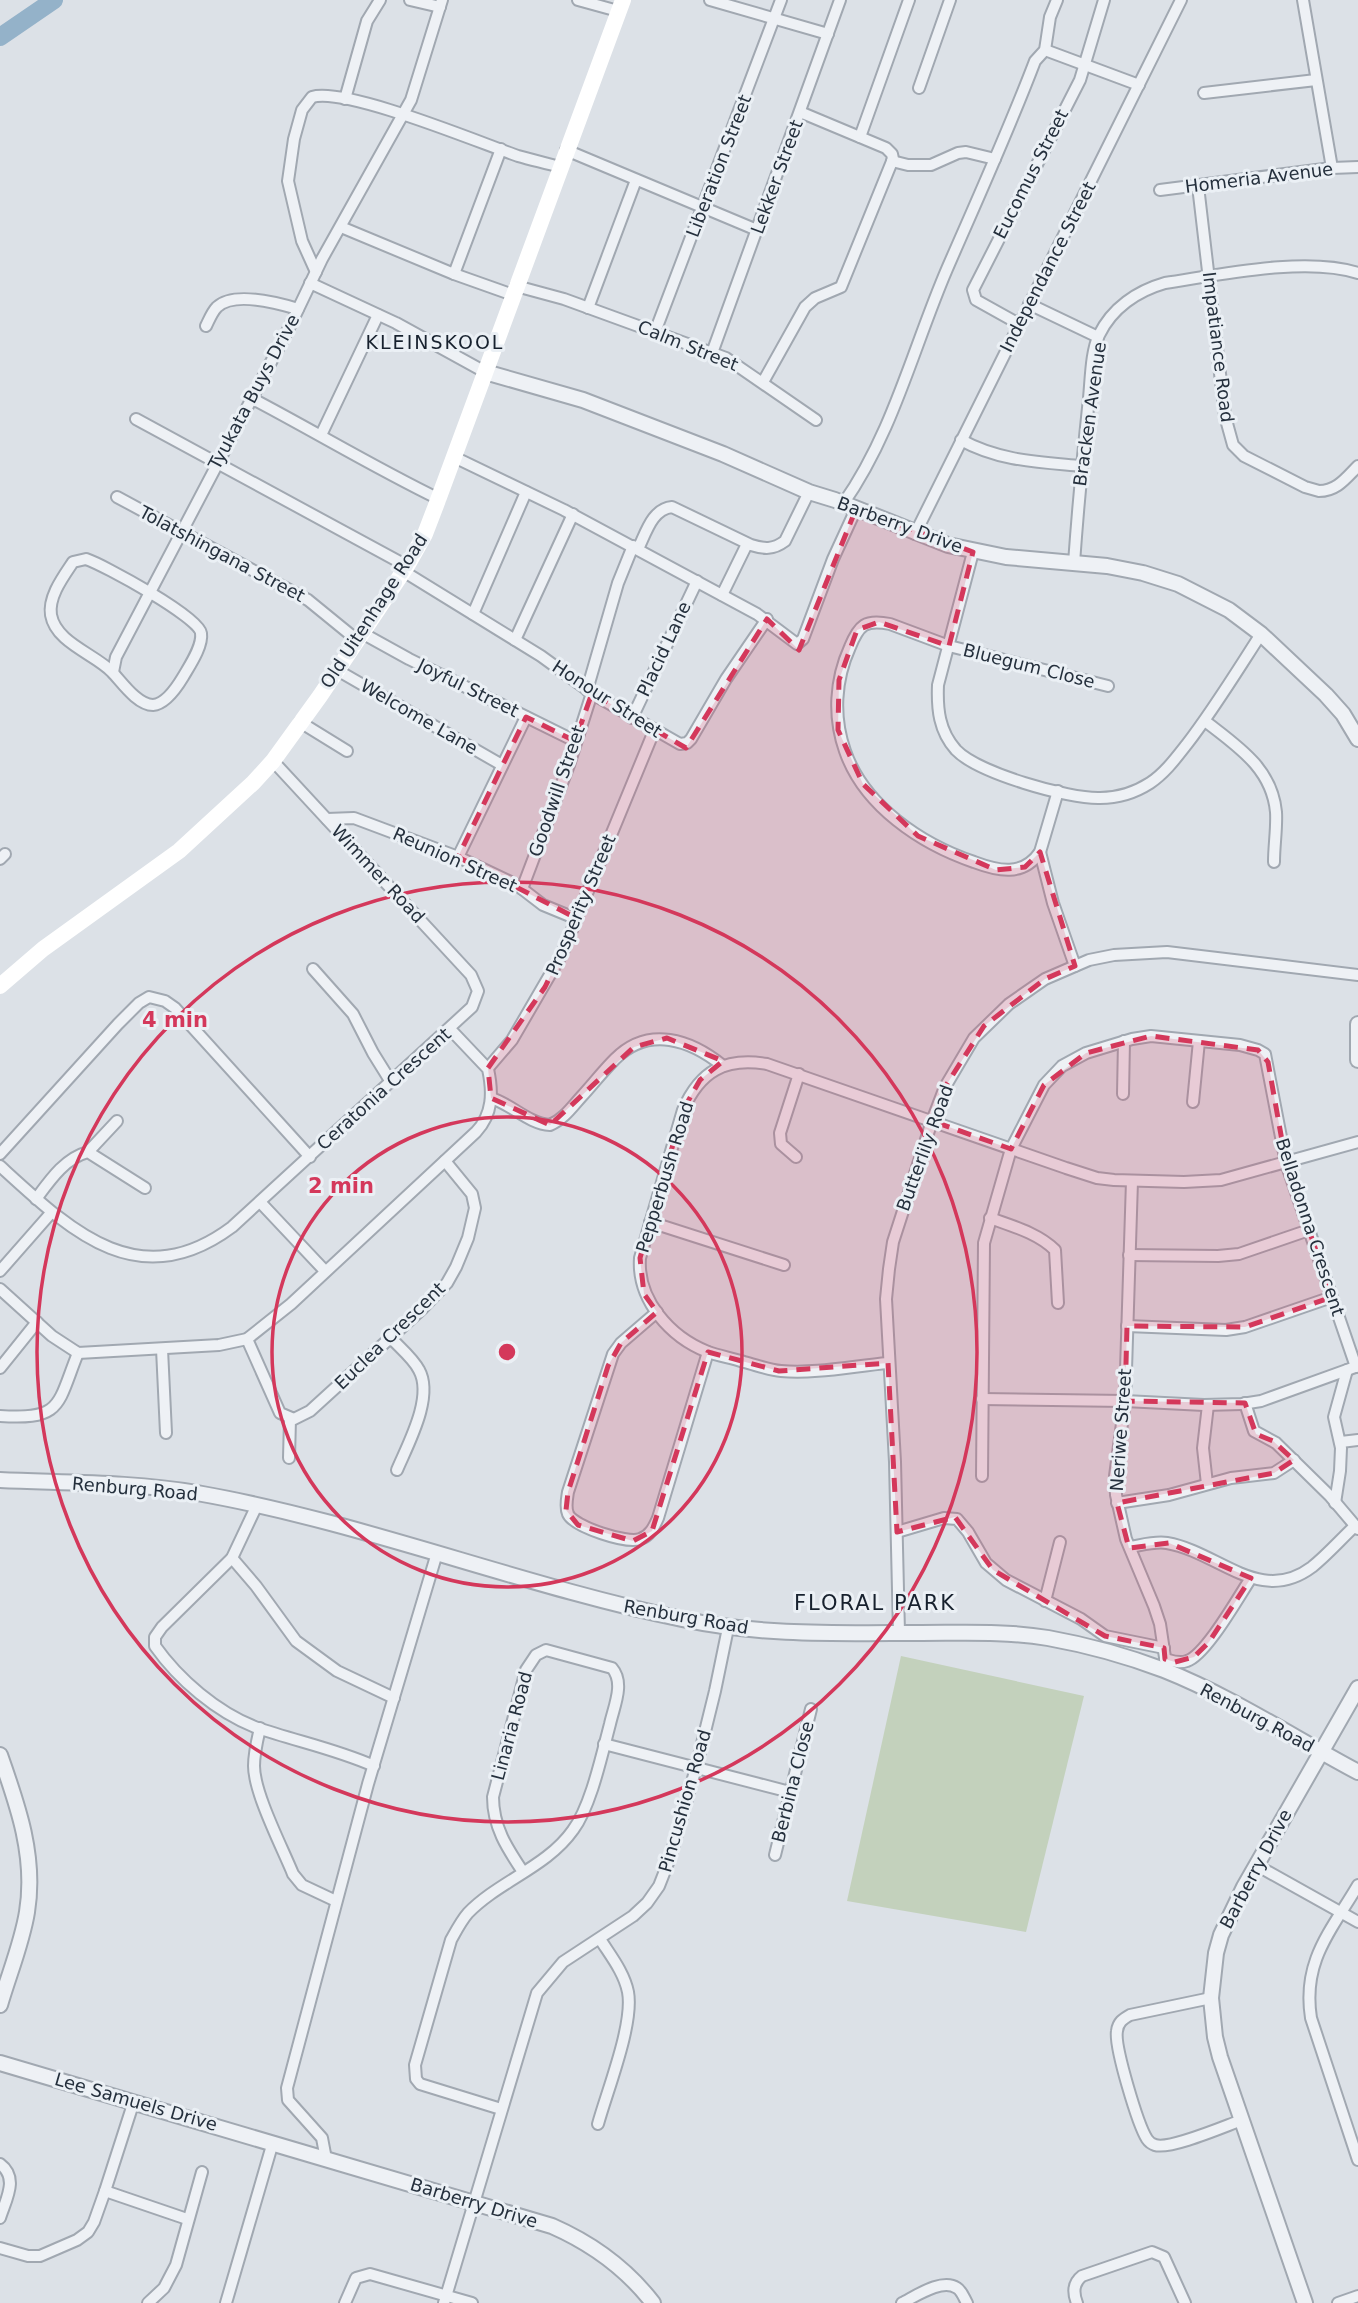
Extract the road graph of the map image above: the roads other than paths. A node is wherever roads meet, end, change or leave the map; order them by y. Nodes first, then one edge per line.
1 (380, 0) edge
2 (410, 0) edge
3 (578, 0) edge
4 (709, 0) edge
5 (780, 0) edge
6 (840, 0) edge
7 (909, 0) edge
8 (950, 0) edge
9 (1056, 0) edge
10 (1104, 0) edge
11 (1181, 0) edge
12 (1303, 0) edge
13 (441, 4) edge
14 (620, 6) edge
15 (774, 18) junction
16 (828, 34) junction
17 (1045, 50) junction
18 (1086, 66) junction
19 (1316, 80) junction
20 (1139, 85) junction
21 (919, 88) dead end
22 (1204, 93) dead end
23 (345, 99) junction
24 (800, 112) junction
25 (404, 115) junction
26 (860, 137) junction
27 (501, 149) junction
28 (566, 150) junction
29 (995, 159) junction
30 (892, 161) junction
31 (560, 167) junction
32 (1358, 167) edge
33 (1332, 168) junction
34 (636, 180) junction
35 (1198, 186) junction
36 (1160, 190) dead end
37 (703, 207) junction
38 (341, 227) junction
39 (757, 230) junction
40 (316, 272) junction
41 (1358, 273) edge
42 (454, 274) junction
43 (1209, 277) junction
44 (310, 283) junction
45 (515, 290) junction
46 (1029, 304) junction
47 (588, 308) junction
48 (298, 309) junction
49 (378, 315) junction
50 (1019, 324) junction
51 (206, 326) dead end
52 (655, 332) junction
53 (1098, 337) junction
54 (712, 353) junction
55 (485, 372) junction
56 (763, 382) junction
57 (251, 398) junction
58 (136, 419) dead end
59 (816, 420) dead end
60 (321, 435) junction
61 (961, 440) junction
62 (454, 457) junction
63 (218, 462) junction
64 (1081, 466) junction
65 (1358, 466) edge
66 (526, 492) junction
67 (809, 492) junction
68 (117, 497) dead end
69 (439, 499) junction
70 (850, 506) junction
71 (573, 514) junction
72 (182, 532) junction
73 (915, 534) junction
74 (747, 544) junction
75 (635, 548) junction
76 (972, 552) junction
77 (1074, 563) junction
78 (405, 568) junction
79 (696, 581) junction
80 (150, 592) junction
81 (722, 595) junction
82 (472, 614) junction
83 (767, 619) junction
84 (1261, 634) junction
85 (359, 636) junction
86 (515, 640) junction
87 (949, 646) junction
88 (337, 670) junction
89 (113, 672) junction
90 (1108, 686) dead end
91 (590, 692) junction
92 (526, 717) junction
93 (632, 718) junction
94 (1205, 721) junction
95 (300, 722) junction
96 (654, 731) junction
97 (1358, 739) edge
98 (575, 741) junction
99 (347, 751) dead end
100 (273, 761) junction
101 (502, 765) junction
102 (1058, 792) junction
103 (327, 818) junction
104 (1040, 852) junction
105 (458, 857) junction
106 (1274, 862) dead end
107 (522, 889) junction
108 (577, 919) junction
109 (1075, 966) junction
110 (313, 969) dead end
111 (1358, 975) edge
112 (0, 986) edge
113 (478, 991) joint
114 (1358, 1024) edge
115 (450, 1029) junction
116 (1124, 1041) junction
117 (1199, 1041) junction
118 (1358, 1060) edge
119 (723, 1066) junction
120 (488, 1068) junction
121 (799, 1074) junction
122 (391, 1082) junction
123 (1124, 1094) dead end
124 (491, 1098) junction
125 (1193, 1102) dead end
126 (117, 1121) dead end
127 (932, 1121) junction
128 (1358, 1142) edge
129 (1011, 1149) junction
130 (88, 1152) junction
131 (0, 1154) edge
132 (310, 1157) junction
133 (796, 1157) dead end
134 (445, 1161) junction
135 (1286, 1163) junction
136 (0, 1166) edge
137 (1132, 1181) junction
138 (145, 1188) dead end
139 (36, 1199) junction
140 (260, 1202) junction
141 (51, 1213) junction
142 (990, 1218) junction
143 (650, 1222) junction
144 (1309, 1230) junction
145 (1129, 1255) junction
146 (783, 1265) dead end
147 (0, 1271) edge
148 (325, 1271) junction
149 (0, 1289) edge
150 (1332, 1297) junction
151 (1058, 1303) dead end
152 (657, 1312) junction
153 (37, 1322) junction
154 (1127, 1326) junction
155 (390, 1337) junction
156 (247, 1339) junction
157 (162, 1349) junction
158 (708, 1352) junction
159 (78, 1353) junction
160 (888, 1363) junction
161 (0, 1368) edge
162 (1354, 1368) edge
163 (982, 1399) junction
164 (1125, 1401) junction
165 (1245, 1403) junction
166 (1208, 1405) junction
167 (0, 1416) edge
168 (290, 1419) junction
169 (166, 1433) dead end
170 (1358, 1440) edge
171 (1341, 1442) junction
172 (289, 1458) dead end
173 (1294, 1460) junction
174 (397, 1470) dead end
175 (982, 1476) dead end
176 (0, 1480) edge
177 (1207, 1485) junction
178 (1117, 1503) junction
179 (1335, 1503) junction
180 (257, 1506) junction
181 (1356, 1527) edge
182 (897, 1532) junction
183 (1060, 1542) dead end
184 (1130, 1547) junction
185 (437, 1553) junction
186 (232, 1559) junction
187 (1251, 1578) junction
188 (1045, 1601) junction
189 (728, 1628) junction
190 (899, 1633) junction
191 (1165, 1659) junction
192 (1358, 1688) edge
193 (394, 1698) junction
194 (811, 1709) dead end
195 (260, 1728) junction
196 (604, 1744) junction
197 (1320, 1752) junction
198 (0, 1755) edge
199 (374, 1766) junction
200 (696, 1768) junction
201 (1358, 1772) edge
202 (790, 1792) junction
203 (775, 1855) dead end
204 (1256, 1865) junction
205 (523, 1872) junction
206 (1358, 1885) edge
207 (336, 1901) junction
208 (1341, 1913) junction
209 (1358, 1922) edge
210 (600, 1939) junction
211 (5, 1966) edge
212 (1211, 1998) junction
213 (0, 2004) edge
214 (0, 2063) edge
215 (134, 2101) junction
216 (501, 2109) junction
217 (1242, 2120) junction
218 (598, 2124) dead end
219 (273, 2142) junction
220 (326, 2159) junction
221 (1358, 2160) edge
222 (0, 2164) edge
223 (202, 2172) dead end
224 (105, 2191) junction
225 (474, 2203) junction
226 (0, 2218) edge
227 (187, 2219) junction
228 (0, 2248) edge
229 (1358, 2295) edge
230 (445, 2299) edge
231 (148, 2303) edge
232 (226, 2303) edge
233 (345, 2303) edge
234 (472, 2303) edge
235 (653, 2303) edge
236 (902, 2303) edge
237 (967, 2303) edge
238 (1077, 2303) edge
239 (1185, 2303) edge
240 (1305, 2303) edge
241 (1338, 2303) edge

1 - 23 street
2 - 13 street
3 - 14 street
4 - 15 street
5 - 15 street, Liberation Street
6 - 16 street, Lekker Street
7 - 26 street
8 - 21 street
9 - 17 street
10 - 18 street, Eucomus Street
11 - 20 street, Independance Street
12 - 19 street
13 - 25 street, Tyukata Buys Drive
14 - 28 main road, Old Uitenhage Road
15 - 16 street
15 - 37 street, Liberation Street
16 - 24 street, Lekker Street
17 - 18 street
17 - 29 street
18 - 20 street
18 - 50 street, Eucomus Street
19 - 22 street
19 - 33 street
20 - 46 street, Independance Street
23 - 25 street
23 - 40 street
24 - 26 street
24 - 39 street, Lekker Street
25 - 27 street
25 - 38 street, Tyukata Buys Drive
26 - 30 street
27 - 31 street
27 - 42 street
28 - 31 main road, Old Uitenhage Road
28 - 34 street
29 - 30 street
29 - 70 street
30 - 56 street
31 - 45 main road, Old Uitenhage Road
32 - 33 street, Homeria Avenue
33 - 35 street, Homeria Avenue
34 - 37 street
34 - 47 street
35 - 36 street, Homeria Avenue
35 - 43 street, Impatiance Road
37 - 39 street
37 - 52 street, Liberation Street
38 - 40 street, Tyukata Buys Drive
38 - 42 street, Calm Street
39 - 54 street, Lekker Street
40 - 44 street, Tyukata Buys Drive
41 - 43 street, Bracken Avenue
42 - 45 street, Calm Street
43 - 53 street, Bracken Avenue
43 - 65 street, Impatiance Road
44 - 48 street, Tyukata Buys Drive
44 - 49 street
45 - 47 street, Calm Street
45 - 55 main road, Old Uitenhage Road
46 - 50 street, Independance Street
46 - 53 street
47 - 52 street, Calm Street
48 - 51 street
48 - 57 street, Tyukata Buys Drive
49 - 55 street
49 - 60 street
50 - 61 street, Independance Street
52 - 54 street, Calm Street
53 - 64 street, Bracken Avenue
54 - 56 street, Calm Street
55 - 62 main road, Old Uitenhage Road
55 - 67 street, Barberry Drive
56 - 59 street, Calm Street
57 - 60 street
57 - 63 street, Tyukata Buys Drive
58 - 63 street, Honour Street
60 - 69 street
61 - 64 street
61 - 73 street, Independance Street
62 - 66 street
62 - 69 main road, Old Uitenhage Road
63 - 72 street, Tyukata Buys Drive
63 - 78 street, Honour Street
64 - 77 street, Bracken Avenue
66 - 71 street
66 - 82 street
67 - 70 street, Barberry Drive
67 - 74 street
68 - 72 street, Tolatshingana Street
69 - 78 main road, Old Uitenhage Road
70 - 73 street, Barberry Drive
70 - 83 street
71 - 75 street
71 - 86 street
72 - 80 street, Tyukata Buys Drive
72 - 85 street, Tolatshingana Street
73 - 76 street, Barberry Drive
74 - 75 street, Goodwill Street
74 - 81 street
75 - 79 street
75 - 91 street, Goodwill Street
76 - 77 street, Barberry Drive
76 - 87 street
77 - 84 street, Barberry Drive
78 - 82 street, Honour Street
78 - 85 main road, Old Uitenhage Road
79 - 81 street
79 - 93 street, Placid Lane
80 - 89 street, Tyukata Buys Drive
80 - 89 street
80 - 89 street
81 - 83 street
82 - 86 street, Honour Street
83 - 96 street, Honour Street
84 - 94 street
84 - 97 street, Barberry Drive
85 - 88 main road, Old Uitenhage Road
85 - 92 street, Joyful Street
86 - 91 street, Honour Street
87 - 90 street, Bluegum Close
87 - 102 street
87 - 104 street, Bluegum Close
88 - 95 main road, Old Uitenhage Road
88 - 101 street, Welcome Lane
91 - 93 street, Honour Street
91 - 98 street, Goodwill Street
92 - 98 street, Joyful Street
92 - 101 street
93 - 96 street, Honour Street
94 - 102 street
94 - 106 street
95 - 99 street
95 - 100 main road, Old Uitenhage Road
96 - 108 street, Prosperity Street
98 - 107 street, Goodwill Street
100 - 103 street, Wimmer Road
100 - 112 main road, Old Uitenhage Road
101 - 105 street
102 - 104 street
103 - 105 street, Reunion Street
103 - 113 street, Wimmer Road
104 - 109 street
105 - 107 street, Reunion Street
107 - 108 street, Reunion Street
108 - 120 street, Prosperity Street
109 - 111 street, Butterlily Road
109 - 127 street, Butterlily Road
110 - 122 street
113 - 115 street, Ceratonia Crescent
114 - 118 street
115 - 120 street
115 - 122 street, Ceratonia Crescent
116 - 117 street, Belladonna Crescent
116 - 123 street
116 - 129 street, Belladonna Crescent
117 - 125 street
117 - 135 street, Belladonna Crescent
119 - 121 street
119 - 124 street
119 - 143 street, Pepperbush Road
120 - 124 street
121 - 127 street
121 - 133 street
122 - 132 street, Ceratonia Crescent
124 - 134 street
126 - 130 street
127 - 129 street
127 - 160 street, Butterlily Road
128 - 135 street
129 - 137 street
129 - 142 street, Belladonna Crescent
130 - 138 street
130 - 139 street
131 - 132 street
132 - 140 street, Ceratonia Crescent
134 - 148 street
134 - 155 street, Euclea Crescent
135 - 137 street
135 - 144 street, Belladonna Crescent
136 - 139 street, Ceratonia Crescent
137 - 145 street, Neriwe Street
139 - 141 street, Ceratonia Crescent
140 - 141 street, Ceratonia Crescent
140 - 148 street
141 - 147 street
142 - 151 street
142 - 163 street, Belladonna Crescent
143 - 146 street
143 - 152 street, Pepperbush Road
144 - 145 street
144 - 150 street, Belladonna Crescent
145 - 154 street, Neriwe Street
148 - 156 street
149 - 153 street
150 - 154 street
150 - 162 street, Belladonna Crescent
152 - 158 street, Pepperbush Road
152 - 158 street
153 - 159 street
153 - 161 street
154 - 164 street, Neriwe Street
155 - 168 street, Euclea Crescent
155 - 174 street
156 - 157 street
156 - 168 street
157 - 159 street
157 - 169 street
158 - 160 street, Pepperbush Road
159 - 167 street
160 - 182 street, Butterlily Road
162 - 165 street
162 - 171 street
163 - 164 street
163 - 175 street, Belladonna Crescent
164 - 166 street
164 - 178 street, Neriwe Street
165 - 166 street
165 - 173 street
166 - 177 street
168 - 172 street
170 - 171 street
171 - 179 street
173 - 177 street
173 - 179 street
176 - 180 street, Renburg Road
177 - 178 street
178 - 184 street, Neriwe Street
179 - 181 street
180 - 185 street, Renburg Road
180 - 186 street
181 - 187 street
182 - 188 street
182 - 190 street, Butterlily Road
183 - 188 street
184 - 187 street
184 - 191 street, Neriwe Street
185 - 189 street, Renburg Road
185 - 193 street
186 - 193 street
186 - 195 street
187 - 191 street
188 - 191 street
189 - 190 street, Renburg Road
189 - 200 street, Pincushion Road
190 - 191 street, Renburg Road
191 - 197 street, Renburg Road
192 - 197 street, Barberry Drive
193 - 199 street
194 - 202 street, Berbina Close
195 - 199 street
195 - 207 street
196 - 200 street
196 - 205 street
196 - 205 street, Linaria Road
197 - 201 street, Renburg Road
197 - 204 street, Barberry Drive
198 - 211 street
199 - 207 street
200 - 202 street
200 - 210 street, Pincushion Road
202 - 203 street, Berbina Close
204 - 208 street
204 - 212 street, Barberry Drive
205 - 216 street
206 - 208 street
207 - 220 street
208 - 209 street
208 - 221 street
210 - 216 street, Pincushion Road
210 - 218 street
211 - 213 street
212 - 217 street, Barberry Drive
212 - 217 street
214 - 215 street, Lee Samuels Drive
215 - 219 street, Lee Samuels Drive
215 - 224 street
216 - 225 street, Pincushion Road
217 - 240 street, Barberry Drive
219 - 220 street, Barberry Drive
219 - 232 street
220 - 225 street, Barberry Drive
222 - 226 street
223 - 227 street
224 - 227 street
224 - 228 street
225 - 230 street, Pincushion Road
225 - 235 street, Barberry Drive
227 - 231 street
229 - 241 street
230 - 233 street
230 - 234 street
236 - 237 street
238 - 239 street

